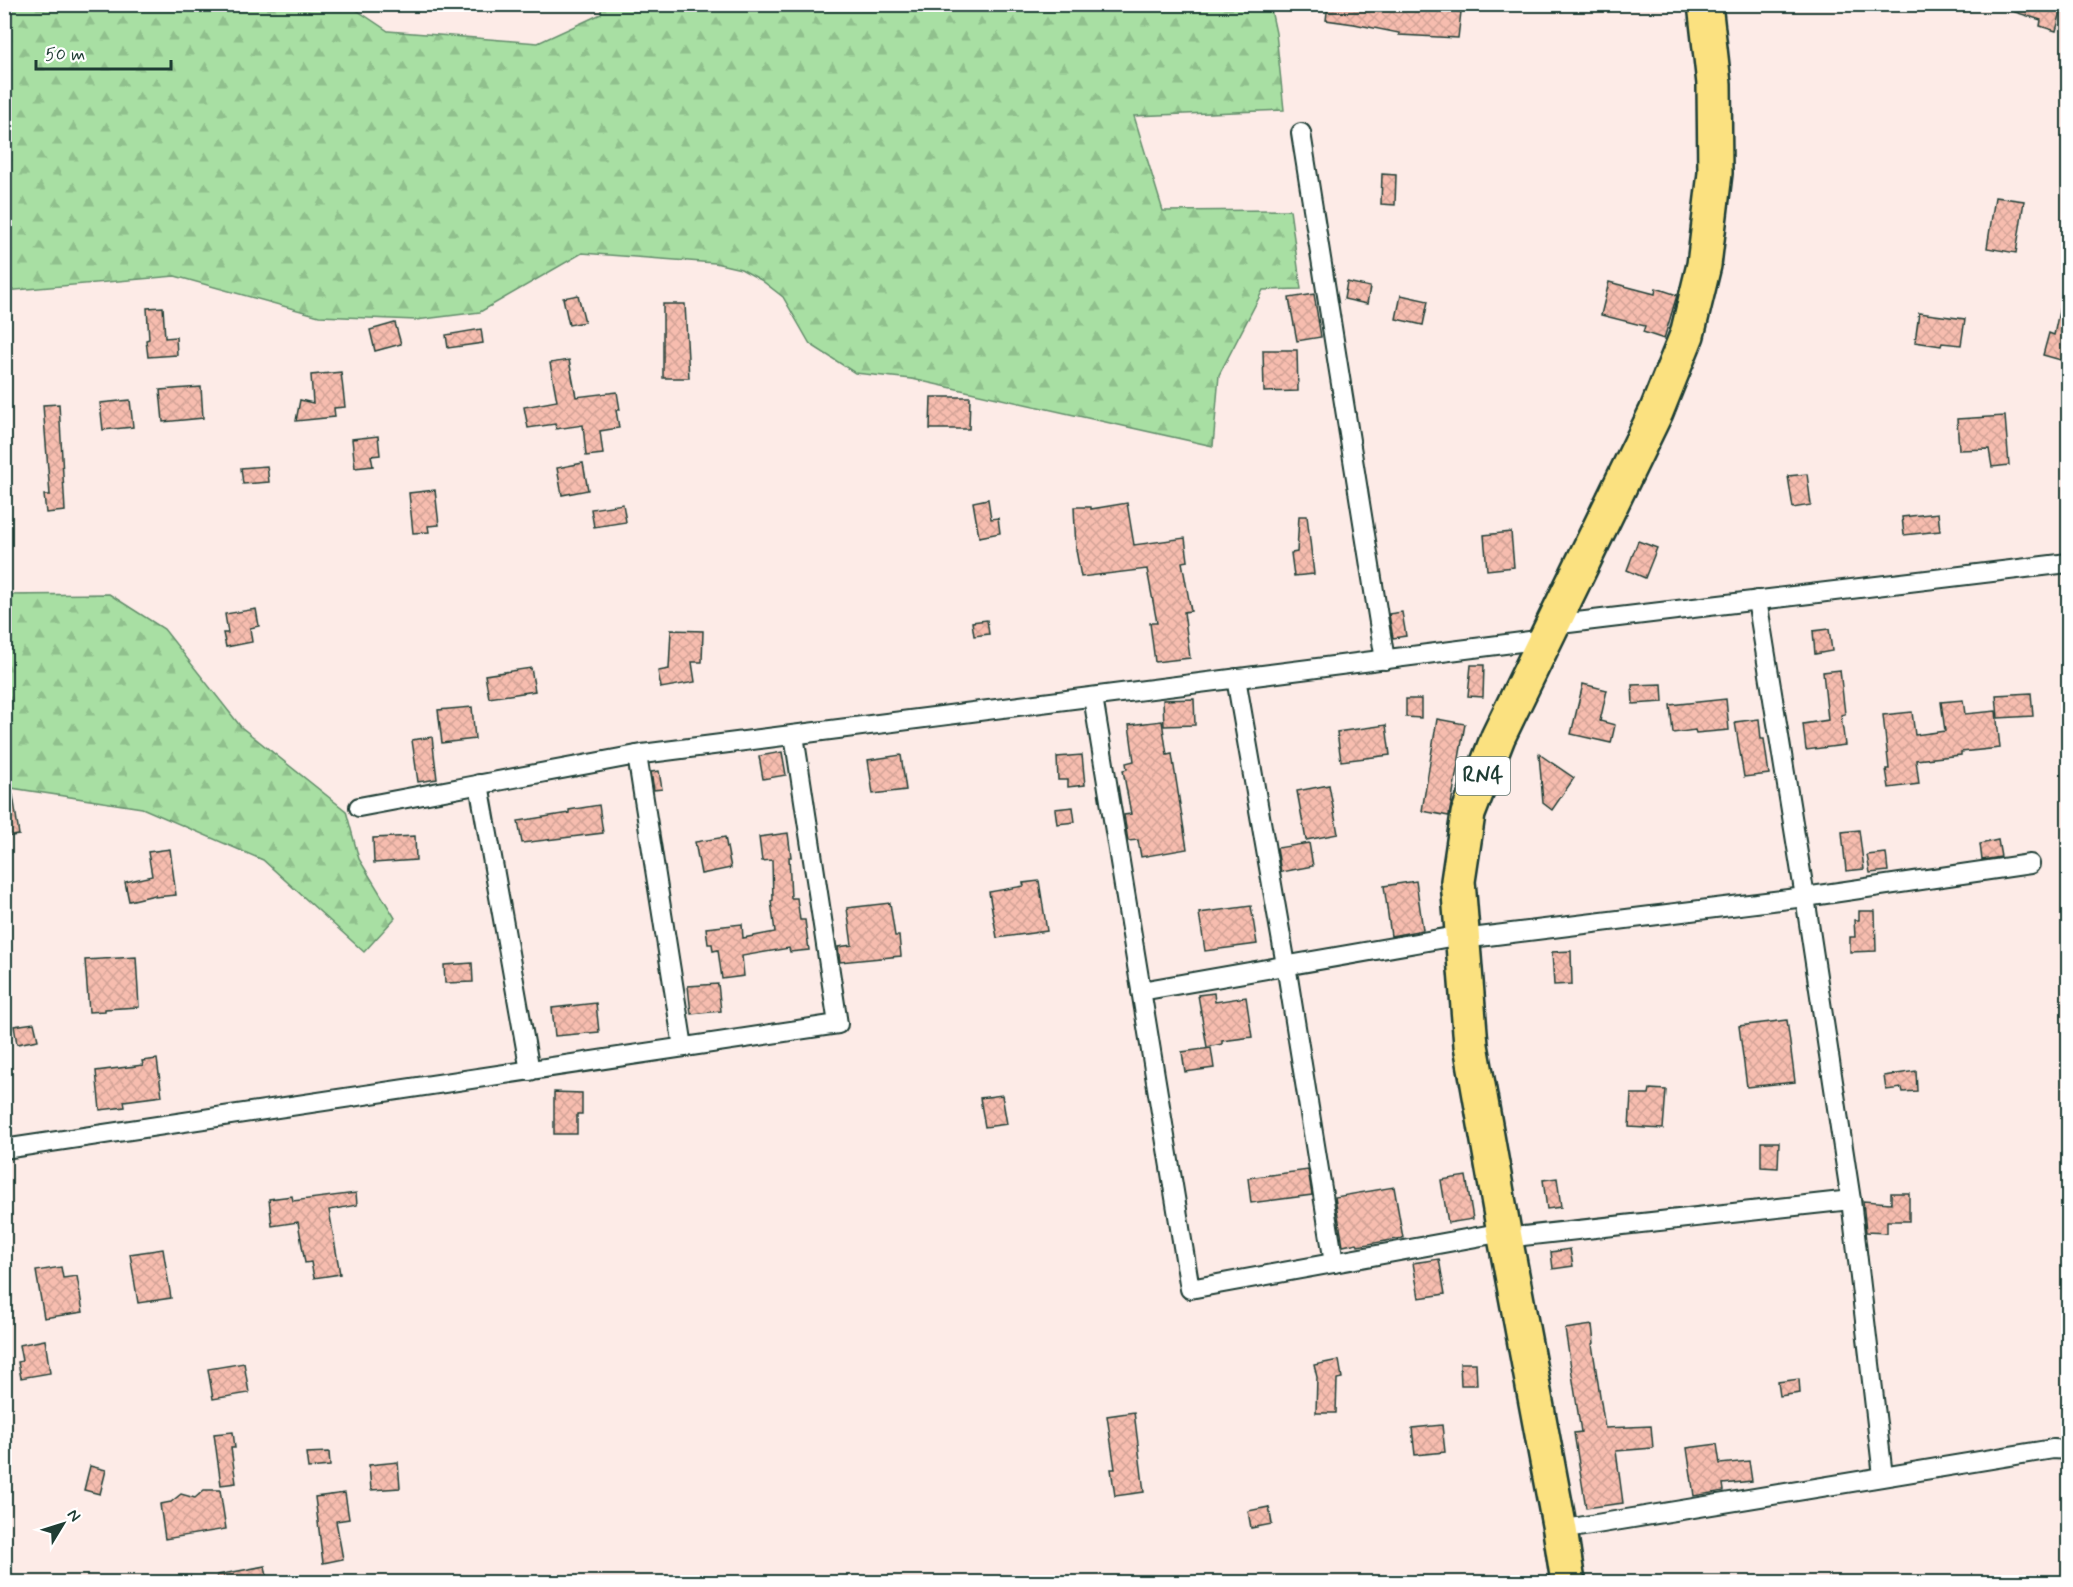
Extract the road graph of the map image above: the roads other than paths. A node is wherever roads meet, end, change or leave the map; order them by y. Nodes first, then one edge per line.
1 (1705, 4) edge
2 (1301, 133) dead end
3 (2068, 562) edge
4 (1757, 600) junction
5 (1549, 632) junction
6 (1385, 660) junction
7 (1236, 678) junction
8 (1093, 696) junction
9 (794, 735) junction
10 (637, 755) junction
11 (479, 784) junction
12 (359, 807) dead end
13 (2030, 864) dead end
14 (1805, 897) junction
15 (1462, 937) junction
16 (1286, 965) junction
17 (1141, 991) junction
18 (682, 1047) junction
19 (530, 1071) junction
20 (4, 1149) edge
21 (1851, 1200) junction
22 (1504, 1235) junction
23 (1334, 1263) junction
24 (2068, 1450) edge
25 (1883, 1476) junction
26 (1560, 1530) junction
27 (1568, 1582) edge

1 - 5 highway, RN4
2 - 6 street
3 - 4 street
4 - 5 street
4 - 14 street
5 - 6 street
5 - 15 highway, RN4
6 - 7 street
7 - 8 street
7 - 16 street
8 - 9 street
8 - 17 street
9 - 10 street
9 - 18 street
10 - 11 street
10 - 18 street
11 - 12 street
11 - 19 street
13 - 14 street
14 - 15 street
14 - 21 street
15 - 16 street
15 - 22 highway, RN4
16 - 17 street
16 - 23 street
17 - 23 street
18 - 19 street
19 - 20 street
21 - 22 street
21 - 25 street
22 - 23 street
22 - 26 highway, RN4
24 - 25 street
25 - 26 street
26 - 27 highway, RN4

